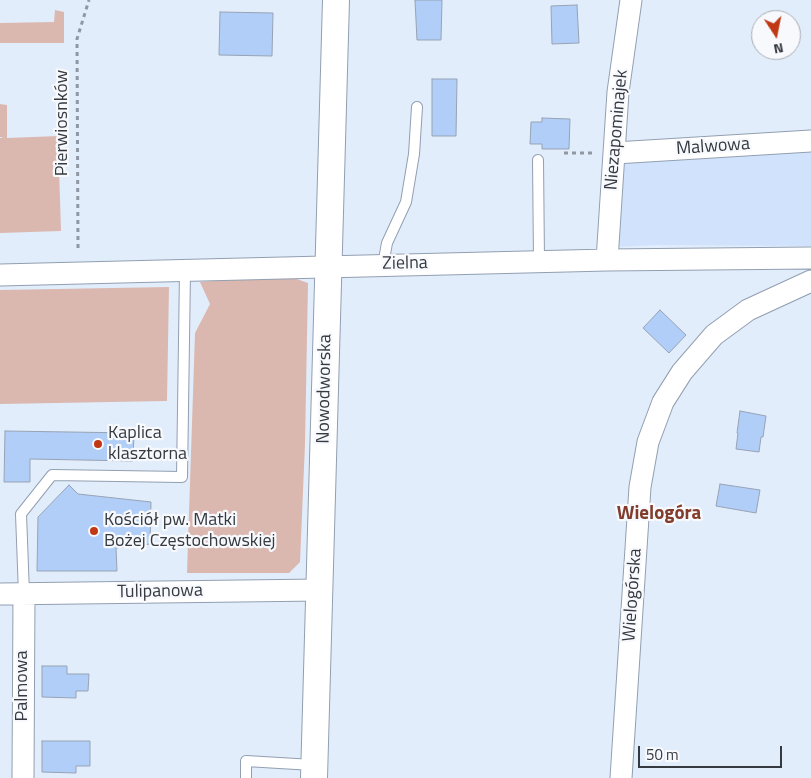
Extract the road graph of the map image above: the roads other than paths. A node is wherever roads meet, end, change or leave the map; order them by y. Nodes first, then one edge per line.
1 (336, 0) edge
2 (631, 0) edge
3 (417, 107) dead end
4 (811, 141) edge
5 (615, 153) junction
6 (538, 160) dead end
7 (811, 258) edge
8 (607, 260) junction
9 (539, 261) junction
10 (383, 265) junction
11 (328, 266) junction
12 (185, 271) junction
13 (0, 274) edge
14 (811, 281) edge
15 (320, 590) junction
16 (0, 594) edge
17 (24, 594) junction
18 (315, 772) edge
19 (23, 778) edge
20 (246, 778) edge
21 (621, 778) edge

1 - 11 street, Nowodworska
2 - 5 street, Niezapominajek
3 - 10 lane
4 - 5 street, Malwowa
5 - 8 street, Niezapominajek
6 - 9 lane
7 - 8 street, Zielna
8 - 9 street, Zielna
9 - 10 street, Zielna
10 - 11 street, Zielna
11 - 12 street, Zielna
11 - 15 street, Nowodworska
12 - 13 street, Zielna
12 - 17 lane
14 - 21 street, Wielogórska
15 - 17 street, Tulipanowa
15 - 18 street, Nowodworska
16 - 17 street, Tulipanowa
17 - 19 street, Palmowa
18 - 20 lane

